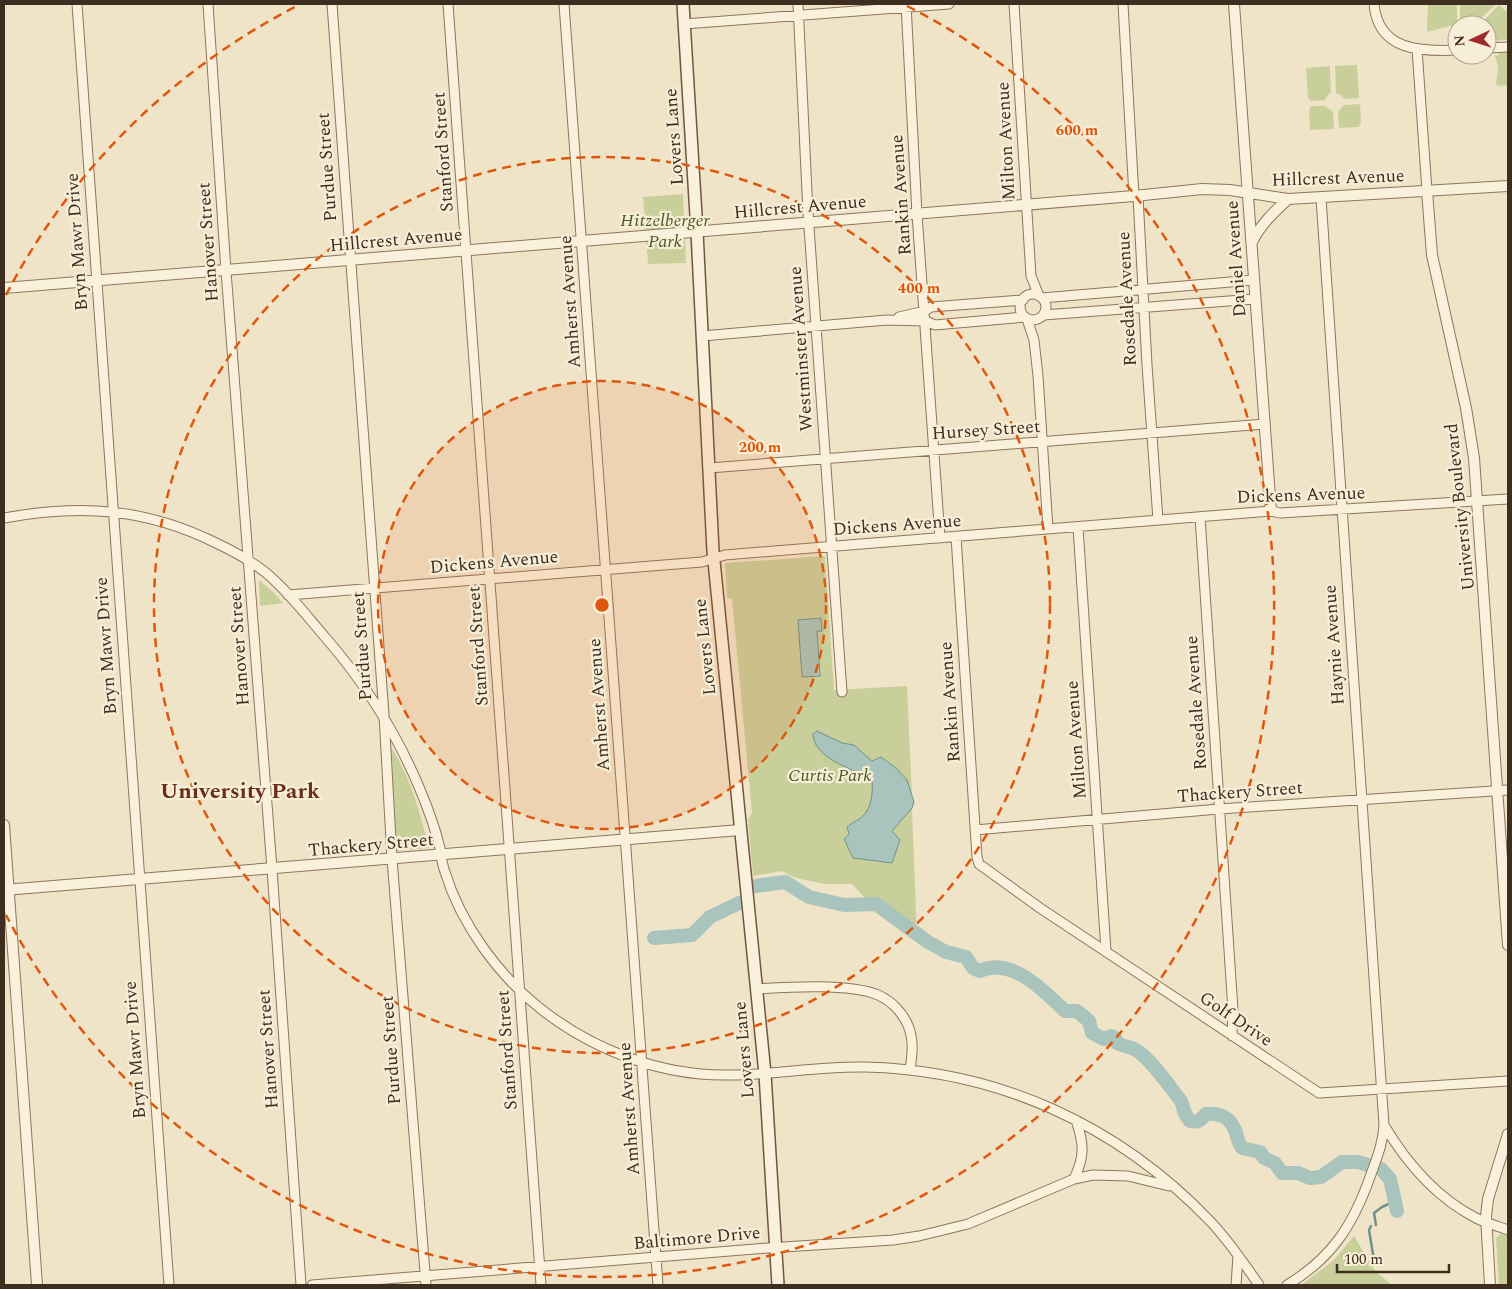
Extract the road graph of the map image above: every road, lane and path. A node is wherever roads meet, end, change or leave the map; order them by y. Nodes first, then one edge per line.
1 (77, 4) edge
2 (208, 4) edge
3 (332, 4) edge
4 (448, 4) edge
5 (564, 4) edge
6 (683, 4) edge
7 (798, 4) edge
8 (949, 4) edge
9 (1014, 4) edge
10 (1123, 4) edge
11 (1234, 4) edge
12 (1374, 4) edge
13 (906, 5) edge
14 (799, 16) junction
15 (684, 24) junction
16 (1417, 49) junction
17 (1447, 50) edge
18 (1508, 186) edge
19 (1426, 191) junction
20 (1248, 193) junction
21 (1136, 196) junction
22 (1321, 198) junction
23 (1288, 199) junction
24 (1026, 205) junction
25 (917, 214) junction
26 (809, 223) junction
27 (697, 232) junction
28 (582, 241) junction
29 (1251, 243) junction
30 (466, 251) junction
31 (350, 260) junction
32 (226, 271) junction
33 (1031, 276) junction
34 (1254, 280) junction
35 (96, 281) junction
36 (4, 288) edge
37 (1144, 289) junction
38 (1041, 297) junction
39 (1024, 298) junction
40 (1255, 299) junction
41 (1144, 308) junction
42 (925, 311) junction
43 (1042, 317) junction
44 (1026, 318) junction
45 (887, 320) junction
46 (926, 321) junction
47 (815, 326) junction
48 (702, 336) junction
49 (1034, 340) junction
50 (1265, 424) junction
51 (1152, 433) junction
52 (1042, 442) junction
53 (934, 450) junction
54 (825, 459) junction
55 (709, 468) junction
56 (1508, 499) edge
57 (1478, 501) junction
58 (1342, 510) junction
59 (1271, 511) junction
60 (113, 512) junction
61 (1200, 517) junction
62 (4, 518) edge
63 (1158, 520) junction
64 (1078, 527) junction
65 (1048, 529) junction
66 (956, 537) junction
67 (940, 538) junction
68 (832, 546) junction
69 (714, 558) junction
70 (248, 560) junction
71 (606, 570) junction
72 (490, 579) junction
73 (374, 588) junction
74 (288, 595) junction
75 (842, 692) dead end
76 (384, 715) junction
77 (1497, 790) junction
78 (1508, 790) edge
79 (1361, 800) junction
80 (1219, 809) junction
81 (1097, 819) junction
82 (4, 825) edge
83 (740, 830) junction
84 (975, 830) junction
85 (625, 840) junction
86 (509, 849) junction
87 (441, 855) junction
88 (392, 859) junction
89 (979, 864) joint
90 (272, 869) junction
91 (139, 880) junction
92 (6, 890) edge
93 (1508, 945) edge
94 (1106, 951) junction
95 (756, 989) junction
96 (519, 990) junction
97 (1232, 1036) junction
98 (641, 1061) junction
99 (910, 1070) junction
100 (765, 1074) junction
101 (1508, 1081) edge
102 (1380, 1090) junction
103 (1076, 1120) junction
104 (1384, 1125) junction
105 (1508, 1134) edge
106 (1074, 1179) junction
107 (1174, 1188) junction
108 (1486, 1222) junction
109 (1508, 1230) edge
110 (775, 1247) junction
111 (1238, 1256) junction
112 (656, 1257) junction
113 (540, 1267) junction
114 (425, 1281) edge
115 (37, 1285) edge
116 (169, 1285) edge
117 (301, 1285) edge
118 (312, 1285) edge
119 (541, 1285) edge
120 (658, 1285) edge
121 (778, 1285) edge
122 (1236, 1285) edge
123 (1259, 1285) edge
124 (1287, 1285) edge
125 (1490, 1285) edge

1 - 35 street, Bryn Mawr Drive
2 - 32 street, Hanover Street
3 - 31 street, Purdue Street
4 - 30 street, Stanford Street
5 - 28 street, Amherst Avenue
6 - 15 main road, Lovers Lane
7 - 14 street, Westminster Avenue
8 - 13 street
9 - 24 street, Milton Avenue
10 - 21 street, Rosedale Avenue
11 - 20 street, Daniel Avenue
12 - 16 street
13 - 14 street
13 - 25 street, Rankin Avenue
14 - 15 street
14 - 26 street, Westminster Avenue
15 - 27 main road, Lovers Lane
16 - 17 street
16 - 19 street, University Boulevard
18 - 19 street, Hillcrest Avenue
19 - 22 street, Hillcrest Avenue
19 - 57 street, University Boulevard
20 - 21 street, Hillcrest Avenue
20 - 23 street, Hillcrest Avenue
20 - 29 street, Daniel Avenue
21 - 24 street, Hillcrest Avenue
21 - 37 street, Rosedale Avenue
22 - 23 street, Hillcrest Avenue
22 - 58 street, Haynie Avenue
23 - 29 street
24 - 25 street, Hillcrest Avenue
24 - 33 street, Milton Avenue
25 - 26 street, Hillcrest Avenue
25 - 42 street, Rankin Avenue
26 - 27 street, Hillcrest Avenue
26 - 47 street, Westminster Avenue
27 - 28 street, Hillcrest Avenue
27 - 48 main road, Lovers Lane
28 - 30 street, Hillcrest Avenue
28 - 71 street, Amherst Avenue
29 - 34 street, Daniel Avenue
30 - 31 street, Hillcrest Avenue
30 - 72 street, Stanford Street
31 - 32 street, Hillcrest Avenue
31 - 73 street, Purdue Street
32 - 35 street, Hillcrest Avenue
32 - 70 street, Hanover Street
33 - 38 street, Milton Avenue
33 - 39 street, Milton Avenue
34 - 37 street
34 - 40 street, Daniel Avenue
35 - 36 street, Hillcrest Avenue
35 - 60 street, Bryn Mawr Drive
37 - 38 street
37 - 41 street, Rosedale Avenue
38 - 39 street
38 - 43 street
39 - 42 street
39 - 44 street
40 - 41 street
40 - 50 street, Daniel Avenue
41 - 43 street
41 - 51 street, Rosedale Avenue
42 - 45 street
42 - 46 street, Rankin Avenue
43 - 44 street
43 - 49 street
44 - 46 street
44 - 49 street
45 - 46 street
45 - 47 street
46 - 53 street, Rankin Avenue
47 - 48 street
47 - 54 street, Westminster Avenue
48 - 55 main road, Lovers Lane
49 - 52 street
50 - 51 street, Hursey Street
50 - 59 street, Daniel Avenue
51 - 52 street, Hursey Street
51 - 63 street, Rosedale Avenue
52 - 53 street, Hursey Street
52 - 65 street
53 - 54 street, Hursey Street
53 - 67 street, Rankin Avenue
54 - 55 street, Hursey Street
54 - 68 street, Westminster Avenue
55 - 69 main road, Lovers Lane
56 - 57 street, Dickens Avenue
57 - 58 street, Dickens Avenue
57 - 77 street, University Boulevard
58 - 59 street, Dickens Avenue
58 - 79 street, Haynie Avenue
59 - 61 street, Dickens Avenue
60 - 62 street
60 - 70 street
60 - 91 street, Bryn Mawr Drive
61 - 63 street, Dickens Avenue
61 - 80 street, Rosedale Avenue
63 - 64 street, Dickens Avenue
64 - 65 street, Dickens Avenue
64 - 81 street, Milton Avenue
65 - 66 street, Dickens Avenue
66 - 67 street, Dickens Avenue
66 - 84 street, Rankin Avenue
67 - 68 street, Dickens Avenue
68 - 69 street, Dickens Avenue
68 - 75 street, Westminster Avenue
69 - 71 street, Dickens Avenue
69 - 83 main road, Lovers Lane
70 - 74 street
70 - 90 street, Hanover Street
71 - 72 street, Dickens Avenue
71 - 85 street, Amherst Avenue
72 - 73 street, Dickens Avenue
72 - 86 street, Stanford Street
73 - 74 street, Dickens Avenue
73 - 76 street, Purdue Street
74 - 76 street
76 - 87 street
76 - 88 street, Purdue Street
77 - 78 street, Thackery Street
77 - 79 street, Thackery Street
77 - 93 street, University Boulevard
79 - 80 street, Thackery Street
79 - 102 street, Haynie Avenue
80 - 81 street, Thackery Street
80 - 97 street, Rosedale Avenue
81 - 84 street, Thackery Street
81 - 94 street, Milton Avenue
82 - 92 street
83 - 85 street, Thackery Street
83 - 95 main road, Lovers Lane
84 - 89 street, Rankin Avenue
85 - 86 street, Thackery Street
85 - 98 street, Amherst Avenue
86 - 87 street, Thackery Street
86 - 96 street, Stanford Street
87 - 88 street, Thackery Street
87 - 96 street
88 - 90 street, Thackery Street
88 - 114 street, Purdue Street
89 - 94 street, Golf Drive
90 - 91 street, Thackery Street
90 - 117 street, Hanover Street
91 - 92 street, Thackery Street
91 - 116 street, Bryn Mawr Drive
92 - 115 street
94 - 97 street, Golf Drive
95 - 99 street
95 - 100 main road, Lovers Lane
96 - 98 street
96 - 113 street, Stanford Street
97 - 102 street, Golf Drive
98 - 100 street
98 - 112 street, Amherst Avenue
99 - 100 street
99 - 103 street
100 - 110 main road, Lovers Lane
101 - 102 street, Golf Drive
102 - 104 street, Haynie Avenue
103 - 106 street
103 - 107 street
104 - 108 street
104 - 124 street
105 - 108 street
106 - 107 street, Baltimore Drive
106 - 110 street, Baltimore Drive
107 - 111 street
108 - 109 street
108 - 125 street
110 - 112 street, Baltimore Drive
110 - 121 main road, Lovers Lane
111 - 122 street
111 - 123 street
112 - 113 street, Baltimore Drive
112 - 120 street, Amherst Avenue
113 - 114 street, Baltimore Drive
113 - 119 street, Stanford Street
114 - 118 street, Baltimore Drive

